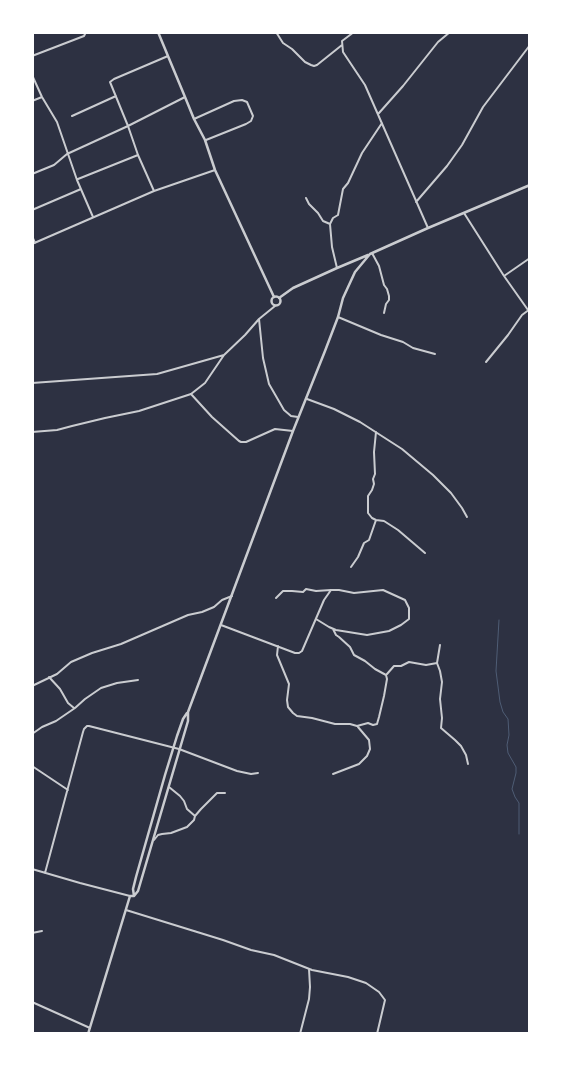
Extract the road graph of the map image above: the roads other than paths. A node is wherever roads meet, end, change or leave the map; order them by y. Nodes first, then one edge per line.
1 (86, 32) edge
2 (158, 32) edge
3 (276, 32) edge
4 (354, 32) edge
5 (450, 32) edge
6 (342, 45) junction
7 (530, 45) edge
8 (32, 56) edge
9 (168, 56) junction
10 (32, 75) edge
11 (116, 96) junction
12 (42, 97) junction
13 (186, 97) junction
14 (32, 101) edge
15 (378, 113) junction
16 (72, 116) dead end
17 (194, 119) junction
18 (382, 122) junction
19 (128, 126) junction
20 (204, 140) junction
21 (67, 154) junction
22 (138, 155) junction
23 (215, 170) junction
24 (32, 174) edge
25 (77, 180) junction
26 (530, 185) edge
27 (81, 189) junction
28 (154, 191) junction
29 (306, 198) dead end
30 (416, 202) junction
31 (32, 210) edge
32 (464, 213) junction
33 (93, 217) junction
34 (330, 224) junction
35 (428, 228) junction
36 (32, 236) edge
37 (34, 244) edge
38 (371, 254) junction
39 (530, 258) edge
40 (337, 268) junction
41 (504, 276) junction
42 (274, 297) junction
43 (279, 298) junction
44 (275, 306) junction
45 (528, 310) edge
46 (384, 313) dead end
47 (338, 317) junction
48 (259, 319) junction
49 (435, 354) dead end
50 (224, 355) junction
51 (486, 362) dead end
52 (32, 382) edge
53 (191, 394) junction
54 (307, 399) junction
55 (299, 418) junction
56 (293, 431) junction
57 (32, 432) edge
58 (376, 432) junction
59 (467, 517) dead end
60 (376, 520) junction
61 (424, 553) dead end
62 (351, 567) dead end
63 (331, 590) junction
64 (232, 596) junction
65 (276, 598) dead end
66 (316, 619) junction
67 (221, 625) junction
68 (333, 629) junction
69 (440, 645) dead end
70 (278, 646) junction
71 (437, 663) junction
72 (386, 675) junction
73 (49, 678) junction
74 (138, 680) dead end
75 (32, 686) edge
76 (75, 708) junction
77 (188, 712) junction
78 (357, 726) junction
79 (32, 734) edge
80 (173, 747) junction
81 (179, 749) junction
82 (468, 764) dead end
83 (32, 766) edge
84 (258, 773) dead end
85 (333, 774) dead end
86 (165, 775) junction
87 (171, 777) junction
88 (168, 786) junction
89 (68, 790) junction
90 (225, 793) dead end
91 (195, 816) junction
92 (152, 842) junction
93 (32, 868) edge
94 (45, 873) junction
95 (130, 896) junction
96 (134, 896) junction
97 (126, 910) junction
98 (42, 931) dead end
99 (32, 933) edge
100 (309, 968) junction
101 (32, 1002) edge
102 (90, 1028) junction
103 (88, 1034) edge
104 (300, 1034) edge
105 (377, 1034) edge

1 - 8 street
2 - 9 street
3 - 6 street
4 - 6 street
5 - 15 street
6 - 15 street
7 - 30 street
9 - 11 street
9 - 13 street
10 - 12 street
11 - 16 street
11 - 19 street
12 - 14 street
12 - 21 street
13 - 17 street
13 - 19 street
15 - 18 street
17 - 20 street
17 - 20 street
18 - 30 street
18 - 34 street
19 - 21 street
19 - 22 street
20 - 23 street
21 - 24 street
21 - 25 street
22 - 25 street
22 - 28 street
23 - 28 street
23 - 42 street
25 - 27 street
26 - 32 street
27 - 31 street
27 - 33 street
28 - 33 street
29 - 34 street
30 - 35 street
32 - 35 street
32 - 41 street
33 - 37 street
34 - 40 street
35 - 38 street
36 - 37 street
38 - 40 street
38 - 46 street
38 - 47 street
39 - 41 street
40 - 43 street
41 - 45 street
42 - 43 street
42 - 44 street
43 - 44 street
44 - 48 street
45 - 51 street
47 - 49 street
47 - 54 street
48 - 50 street
48 - 55 street
50 - 52 street
50 - 53 street
53 - 56 street
53 - 57 street
54 - 55 street
54 - 58 street
55 - 56 street
56 - 64 street
58 - 59 street
58 - 60 street
60 - 61 street
60 - 62 street
63 - 65 street
63 - 66 street
63 - 68 street
64 - 67 street
64 - 73 street
66 - 68 street
66 - 70 street
67 - 70 street
67 - 77 street
68 - 72 street
69 - 71 street
70 - 78 street
71 - 72 street
71 - 82 street
72 - 78 street
73 - 75 street
73 - 76 street
74 - 76 street
76 - 79 street
77 - 80 street
77 - 81 street
78 - 85 street
80 - 81 street
80 - 86 street
80 - 89 street
81 - 84 street
81 - 87 street
83 - 89 street
86 - 87 street
86 - 96 street
87 - 88 street
88 - 91 street
88 - 92 street
89 - 94 street
90 - 91 street
91 - 92 street
92 - 96 street
93 - 94 street
94 - 95 street
95 - 96 street
95 - 97 street
97 - 100 street
97 - 102 street
98 - 99 street
100 - 104 street
100 - 105 street
101 - 102 street
102 - 103 street

